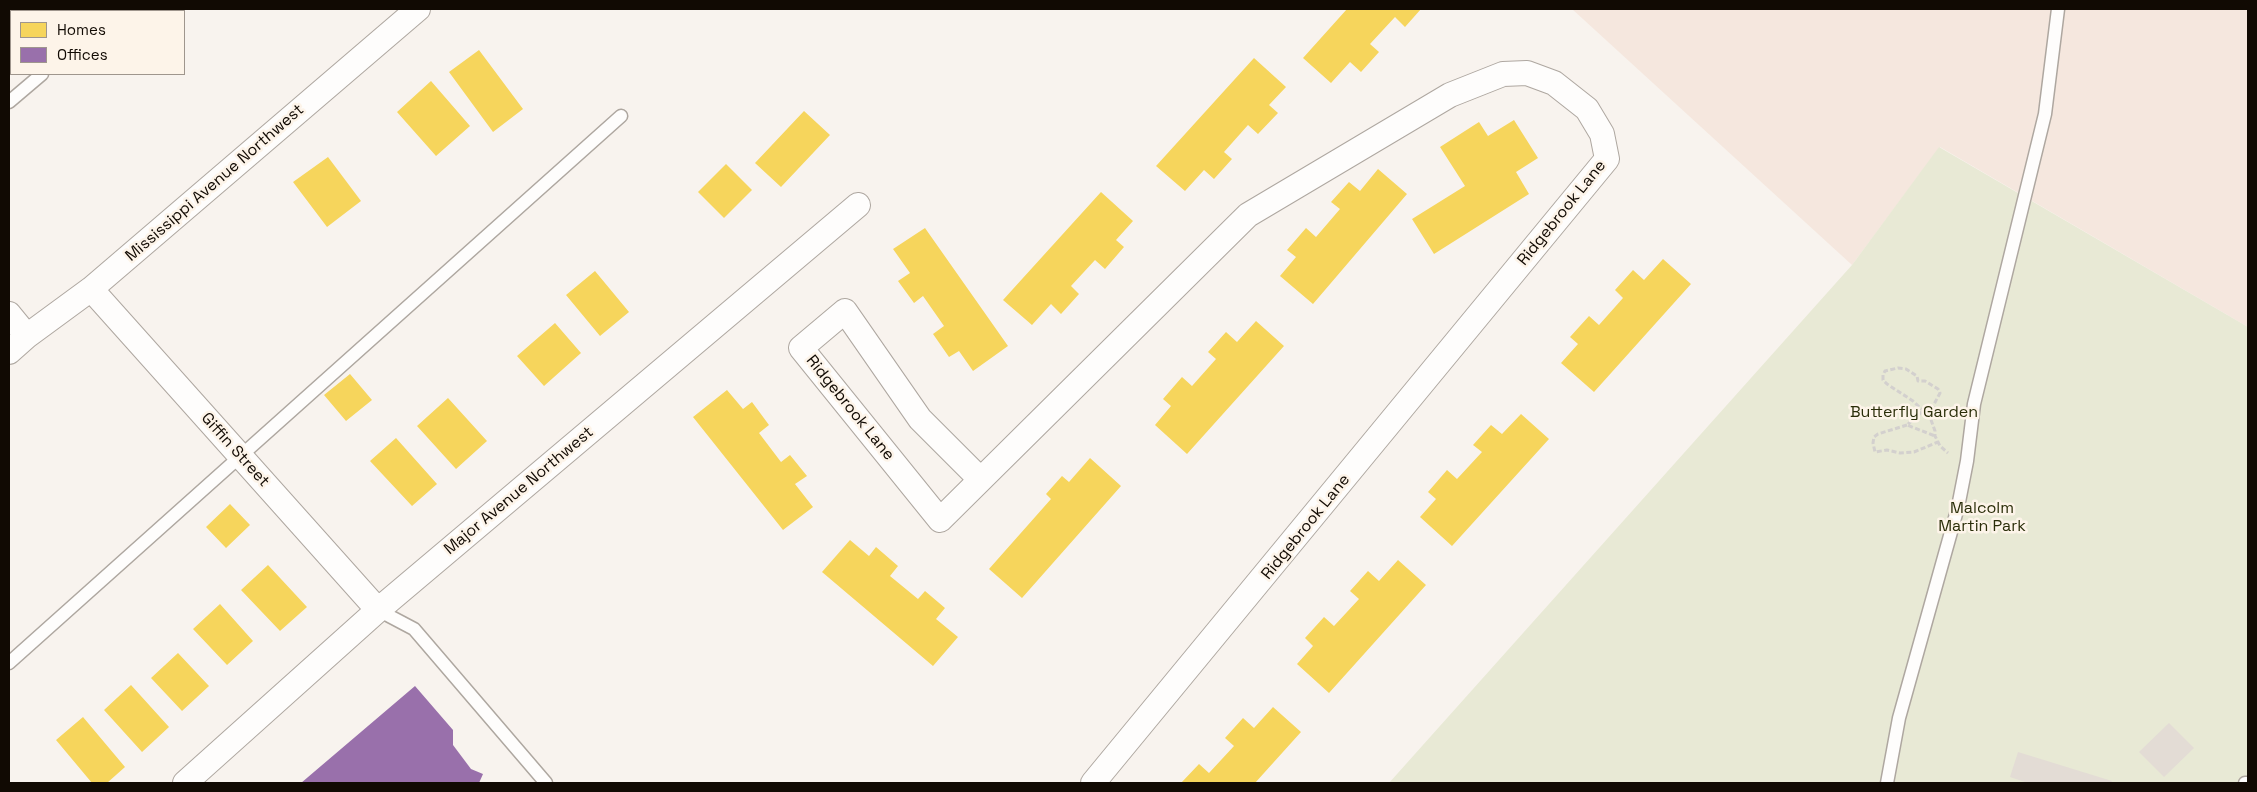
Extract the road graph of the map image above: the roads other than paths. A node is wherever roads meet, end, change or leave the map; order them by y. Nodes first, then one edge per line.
1 (418, 9) edge
2 (2058, 9) edge
3 (41, 75) edge
4 (9, 102) edge
5 (622, 116) dead end
6 (858, 204) dead end
7 (91, 289) junction
8 (9, 314) edge
9 (27, 336) junction
10 (9, 352) edge
11 (240, 456) junction
12 (980, 479) junction
13 (378, 610) junction
14 (9, 663) edge
15 (185, 783) edge
16 (546, 783) edge
17 (1093, 783) edge
18 (1887, 783) edge

1 - 7 street, Mississippi Avenue Northwest
2 - 18 lane
3 - 4 lane
5 - 11 lane
6 - 13 street, Major Avenue Northwest
7 - 9 street, Mississippi Avenue Northwest
7 - 11 street, Giffin Street
8 - 9 street
9 - 10 street, Mississippi Avenue Northwest
11 - 13 street, Giffin Street
11 - 14 lane
12 - 12 street, Ridgebrook Lane
12 - 17 street, Ridgebrook Lane
13 - 15 street, Major Avenue Northwest
13 - 16 lane

